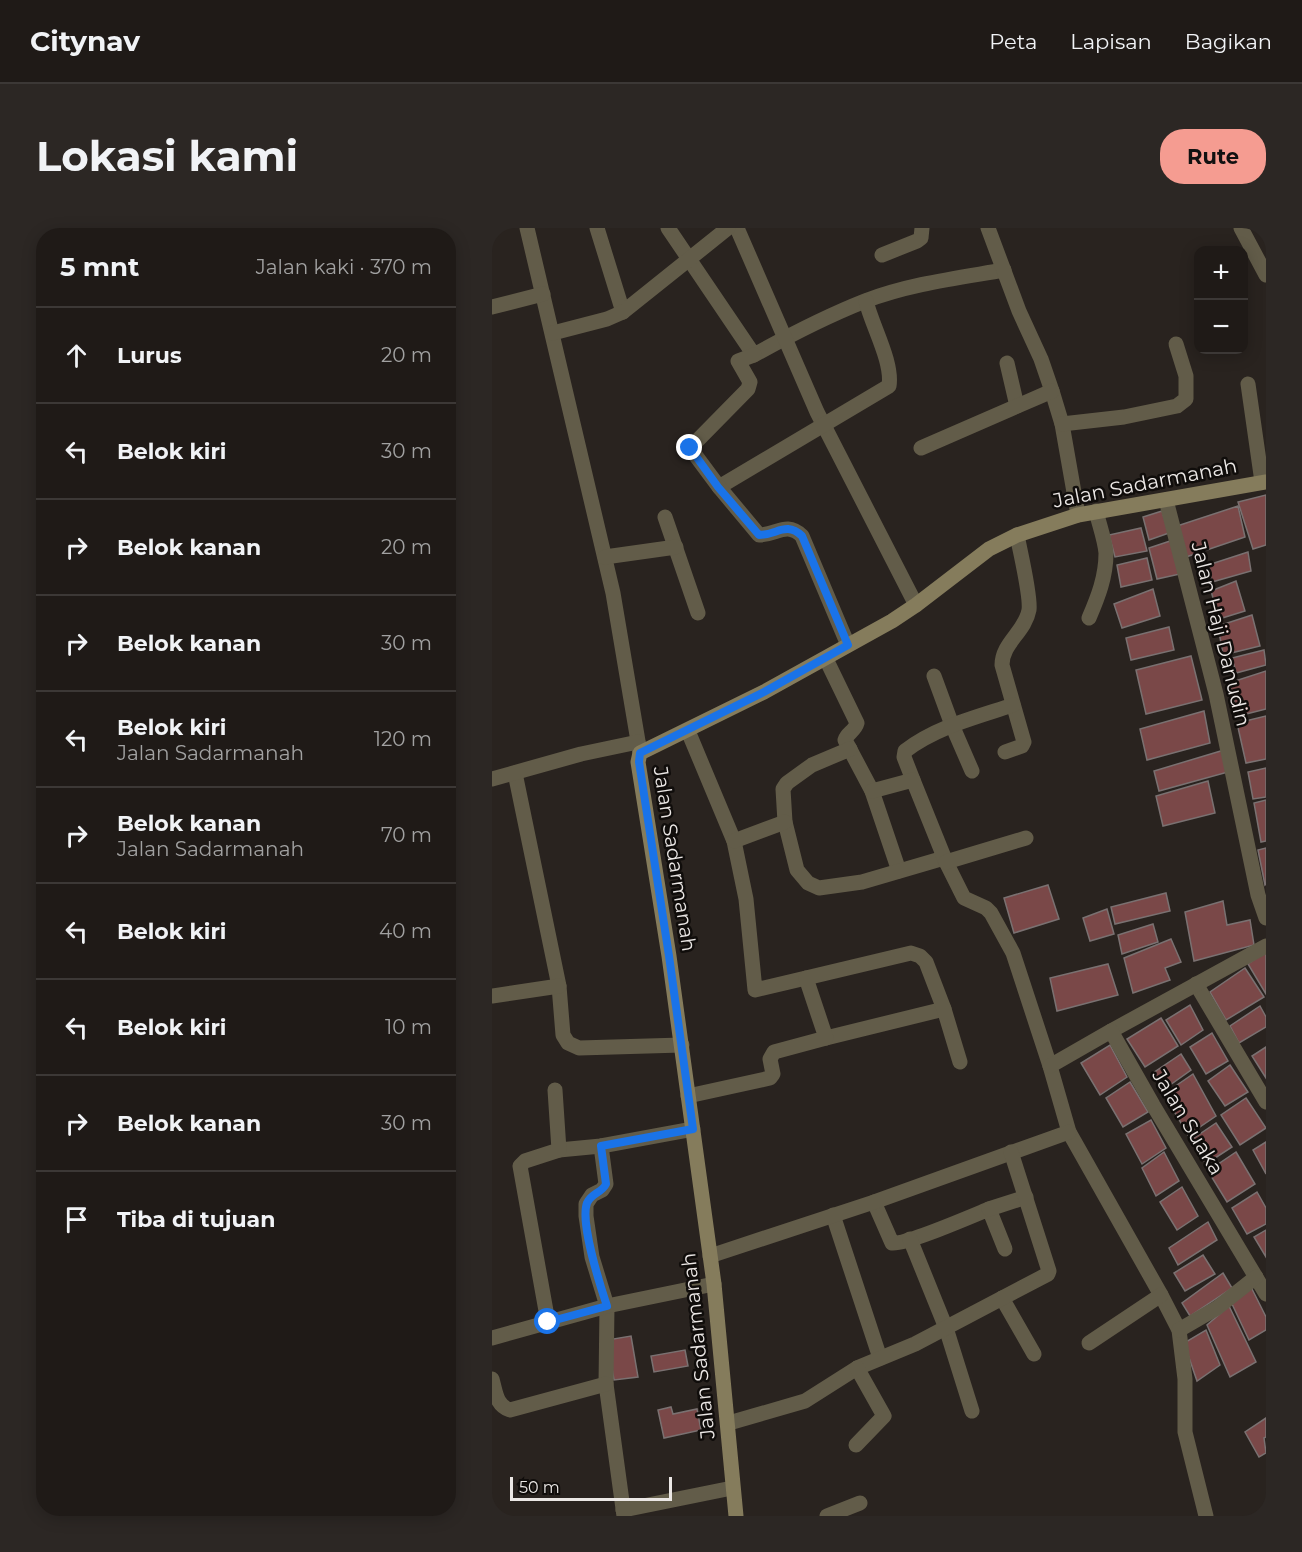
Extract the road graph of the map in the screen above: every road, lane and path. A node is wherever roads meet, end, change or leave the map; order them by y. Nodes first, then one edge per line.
1 (527, 228) edge
2 (597, 228) edge
3 (668, 228) edge
4 (728, 228) edge
5 (737, 228) edge
6 (922, 228) edge
7 (988, 228) edge
8 (1241, 228) edge
9 (882, 255) dead end
10 (1262, 259) edge
11 (689, 260) junction
12 (1004, 270) junction
13 (1266, 275) edge
14 (543, 294) junction
15 (866, 301) junction
16 (492, 307) edge
17 (623, 312) junction
18 (553, 333) junction
19 (785, 338) junction
20 (1176, 344) dead end
21 (754, 355) junction
22 (1007, 363) dead end
23 (1248, 384) dead end
24 (1053, 391) junction
25 (1017, 406) junction
26 (1062, 424) junction
27 (824, 426) junction
28 (921, 448) dead end
29 (1264, 482) edge
30 (718, 487) junction
31 (1166, 501) junction
32 (1096, 511) junction
33 (1078, 515) junction
34 (665, 517) dead end
35 (1017, 534) junction
36 (676, 547) junction
37 (605, 557) junction
38 (916, 605) junction
39 (698, 613) dead end
40 (1089, 618) dead end
41 (848, 645) junction
42 (826, 658) junction
43 (934, 676) dead end
44 (1013, 705) junction
45 (952, 725) junction
46 (688, 731) junction
47 (639, 747) junction
48 (850, 750) junction
49 (1005, 752) dead end
50 (972, 771) dead end
51 (514, 773) junction
52 (492, 779) edge
53 (913, 780) junction
54 (872, 791) junction
55 (785, 822) junction
56 (1026, 838) dead end
57 (734, 841) junction
58 (945, 860) junction
59 (899, 871) junction
60 (1266, 918) edge
61 (1266, 946) edge
62 (806, 978) junction
63 (1196, 984) junction
64 (559, 986) junction
65 (492, 996) edge
66 (944, 1009) junction
67 (1111, 1031) junction
68 (826, 1038) junction
69 (682, 1045) junction
70 (960, 1062) dead end
71 (1050, 1065) junction
72 (555, 1090) dead end
73 (688, 1096) junction
74 (1266, 1102) edge
75 (693, 1129) junction
76 (1069, 1132) junction
77 (601, 1146) junction
78 (560, 1150) junction
79 (1011, 1152) junction
80 (1026, 1197) junction
81 (874, 1202) junction
82 (989, 1209) junction
83 (833, 1215) junction
84 (910, 1239) junction
85 (1005, 1249) dead end
86 (710, 1256) junction
87 (1256, 1277) junction
88 (714, 1284) junction
89 (1266, 1294) edge
90 (1161, 1295) junction
91 (1002, 1299) junction
92 (607, 1306) junction
93 (548, 1322) junction
94 (946, 1328) junction
95 (1179, 1330) junction
96 (492, 1338) edge
97 (1089, 1343) dead end
98 (1034, 1354) dead end
99 (880, 1358) junction
100 (857, 1368) junction
101 (492, 1379) edge
102 (606, 1384) junction
103 (972, 1411) dead end
104 (729, 1423) junction
105 (856, 1445) dead end
106 (732, 1488) junction
107 (669, 1500) junction
108 (860, 1503) dead end
109 (623, 1513) edge
110 (672, 1516) edge
111 (736, 1516) edge
112 (827, 1516) edge
113 (1206, 1516) edge

1 - 14 street
2 - 17 street
3 - 11 street
4 - 11 street
5 - 19 street
6 - 9 street
7 - 12 street
8 - 10 street
10 - 13 street
11 - 17 street
11 - 21 street
12 - 15 street
12 - 24 street
14 - 16 street
14 - 18 street
15 - 19 street
15 - 27 street
17 - 18 street
18 - 37 street
19 - 21 street
19 - 27 street
20 - 26 street
21 - 30 street
22 - 25 street
23 - 29 street
24 - 25 street
24 - 26 street
25 - 28 street
26 - 33 street
27 - 30 street
27 - 38 street
29 - 31 main road, Jalan Sadarmanah
30 - 41 street
31 - 32 main road, Jalan Sadarmanah
31 - 60 street, Jalan Haji Danudin
32 - 33 main road, Jalan Sadarmanah
32 - 40 street
33 - 35 main road, Jalan Sadarmanah
34 - 36 street
35 - 38 main road, Jalan Sadarmanah
35 - 44 street
36 - 37 street
36 - 39 street
37 - 47 street
38 - 41 main road, Jalan Sadarmanah
41 - 42 main road, Jalan Sadarmanah
42 - 46 main road, Jalan Sadarmanah
42 - 48 street
43 - 45 street
44 - 45 street
44 - 49 street
45 - 50 street
45 - 53 street
46 - 47 main road, Jalan Sadarmanah
46 - 57 street
47 - 51 street
47 - 69 main road, Jalan Sadarmanah
48 - 54 street
48 - 55 street
51 - 52 street
51 - 64 street
53 - 54 street
53 - 58 street
54 - 59 street
55 - 57 street
55 - 59 street
56 - 58 street
57 - 62 street
58 - 59 street
58 - 71 street
61 - 63 street
62 - 66 street
62 - 68 street
63 - 67 street
63 - 74 street
64 - 65 street
64 - 69 street
66 - 68 street
66 - 70 street
67 - 71 street
67 - 87 street, Jalan Suaka
68 - 73 street
69 - 73 main road, Jalan Sadarmanah
71 - 76 street
72 - 78 street
73 - 75 main road, Jalan Sadarmanah
75 - 77 street
75 - 86 main road, Jalan Sadarmanah
76 - 79 street
76 - 90 street
77 - 78 street
77 - 92 street
78 - 93 street
79 - 80 street
79 - 81 street
80 - 82 street
80 - 91 street
81 - 83 street
81 - 84 street
82 - 84 street
82 - 85 street
83 - 86 street
83 - 99 street
84 - 94 street
86 - 88 main road, Jalan Sadarmanah
87 - 89 street, Jalan Suaka
87 - 95 street
88 - 92 street
88 - 104 main road, Jalan Sadarmanah
90 - 95 street
90 - 97 street
91 - 94 street
91 - 98 street
92 - 93 street
92 - 102 street
93 - 96 street
94 - 99 street
94 - 103 street
95 - 113 street
99 - 100 street
100 - 104 street
100 - 105 street
101 - 102 street
102 - 109 street
104 - 106 main road, Jalan Sadarmanah
106 - 107 street
106 - 111 main road, Jalan Sadarmanah
107 - 109 street
107 - 110 street
108 - 112 street

